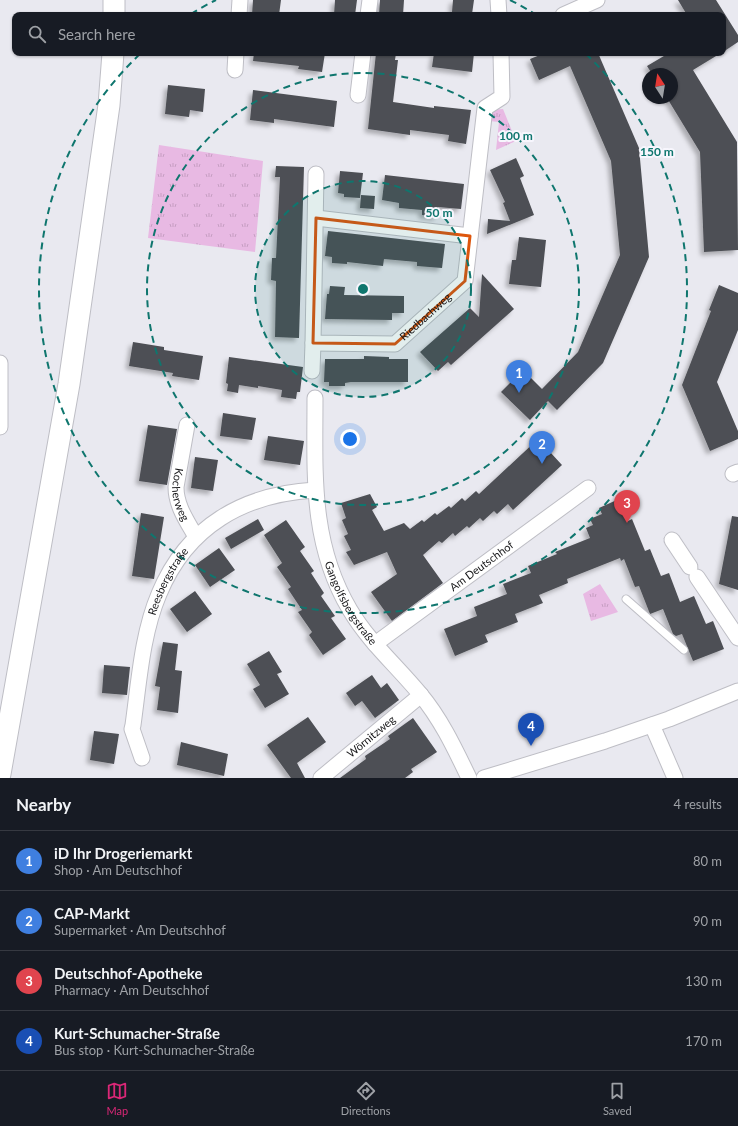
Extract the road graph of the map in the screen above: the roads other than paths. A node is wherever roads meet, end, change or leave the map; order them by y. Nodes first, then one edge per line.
1 (114, 0) edge
2 (240, 0) edge
3 (370, 0) edge
4 (498, 0) edge
5 (596, 0) edge
6 (114, 12) edge
7 (239, 12) edge
8 (368, 12) edge
9 (499, 12) edge
10 (570, 12) edge
11 (112, 56) edge
12 (236, 56) edge
13 (363, 56) edge
14 (501, 56) edge
15 (235, 70) dead end
16 (358, 96) dead end
17 (316, 174) dead end
18 (316, 218) junction
19 (470, 236) junction
20 (313, 343) junction
21 (0, 363) edge
22 (312, 371) dead end
23 (315, 398) dead end
24 (187, 425) dead end
25 (0, 427) edge
26 (588, 488) dead end
27 (315, 490) junction
28 (196, 537) junction
29 (672, 540) dead end
30 (626, 599) dead end
31 (738, 638) edge
32 (375, 644) junction
33 (684, 650) dead end
34 (738, 691) edge
35 (421, 695) junction
36 (652, 725) junction
37 (142, 758) dead end
38 (0, 774) edge
39 (321, 778) edge
40 (469, 778) edge
41 (484, 778) edge
42 (675, 778) edge

1 - 6 main road
2 - 7 street
3 - 8 street
4 - 9 street
5 - 10 street
11 - 38 main road
12 - 15 street
13 - 16 street
14 - 19 street, Riedbachweg
17 - 18 street
18 - 19 street
18 - 20 street
19 - 20 street, Riedbachweg
20 - 22 street
21 - 25 street
23 - 27 street, Gangolfsbergstraße
24 - 28 street, Kocherweg
26 - 32 street, Am Deutschhof
27 - 28 street, Reesbergstraße
27 - 32 street, Gangolfsbergstraße
28 - 37 street, Reesbergstraße
29 - 31 street
30 - 33 lane
32 - 35 street, Gangolfsbergstraße
34 - 36 street
35 - 39 street, Wörnitzweg
35 - 40 street, Gangolfsbergstraße
36 - 41 street
36 - 42 street

